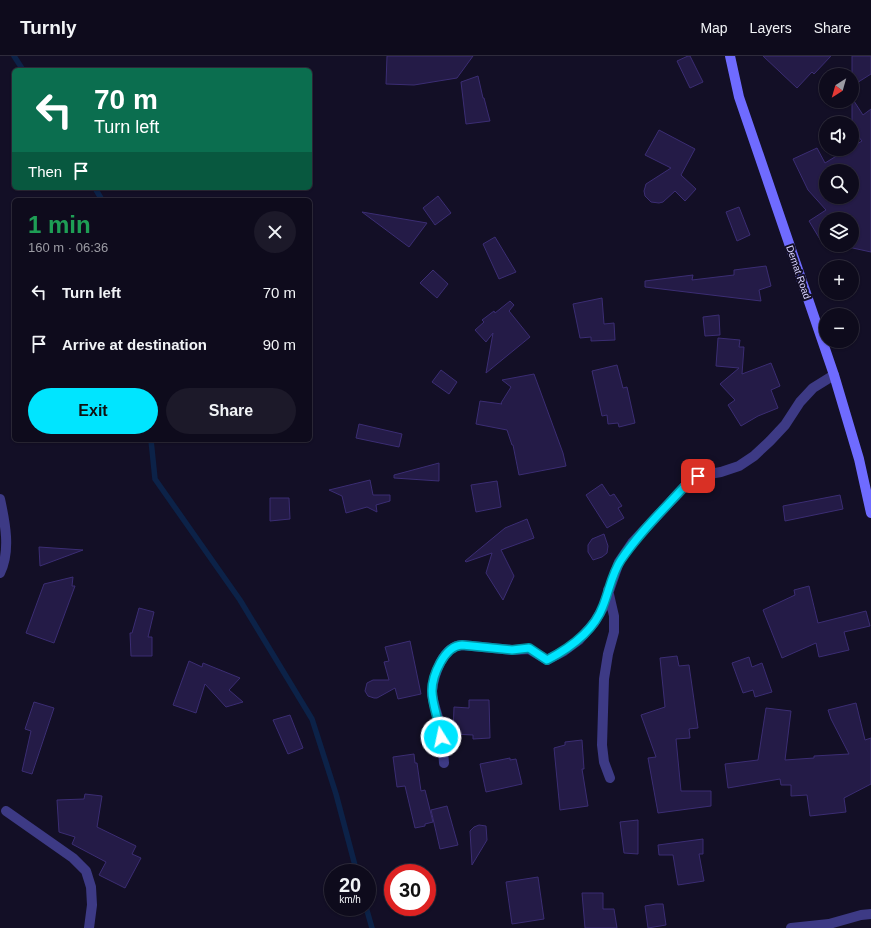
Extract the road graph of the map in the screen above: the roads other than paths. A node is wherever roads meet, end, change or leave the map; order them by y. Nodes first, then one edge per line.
1 (730, 56) edge
2 (834, 375) junction
3 (0, 500) edge
4 (871, 513) edge
5 (0, 573) edge
6 (608, 590) junction
7 (444, 763) dead end
8 (610, 778) dead end
9 (6, 811) dead end
10 (871, 914) edge
11 (89, 928) edge
12 (791, 928) edge

1 - 2 street, Demat Road
2 - 4 street, Demat Road
2 - 6 street
3 - 5 street
6 - 7 street
6 - 8 street
9 - 11 street
10 - 12 street

